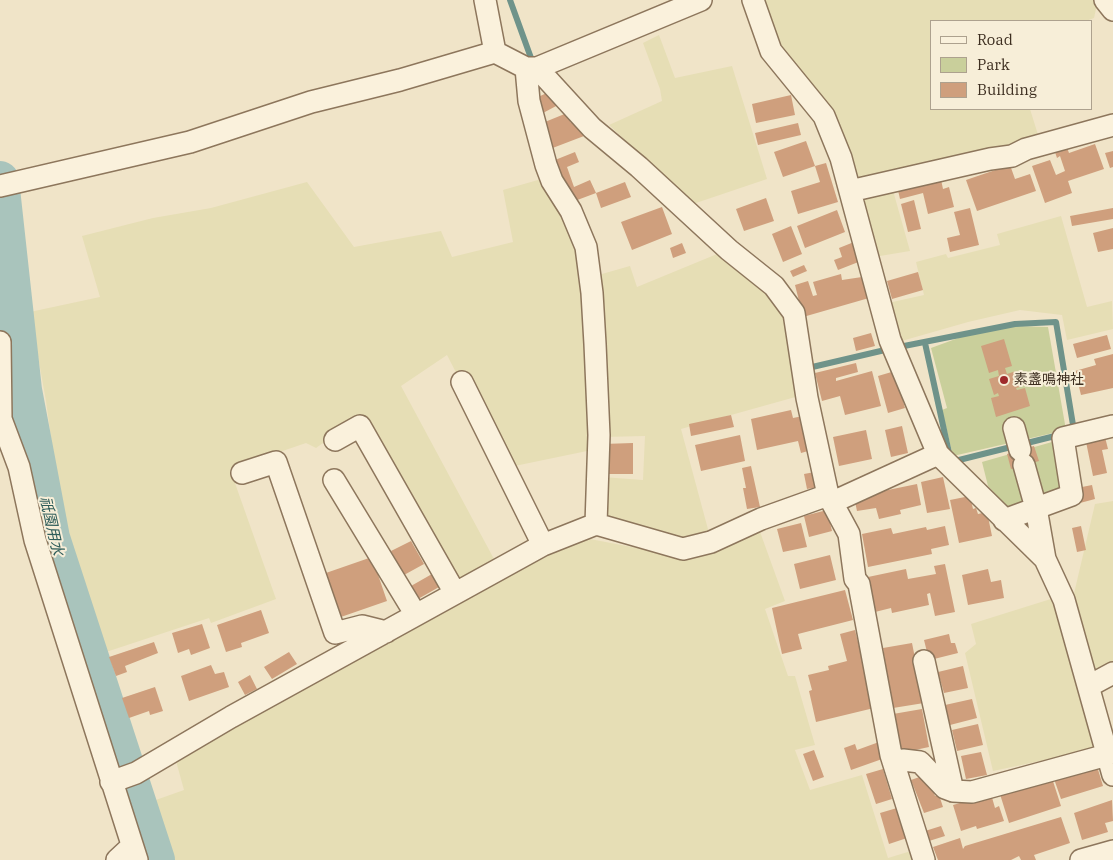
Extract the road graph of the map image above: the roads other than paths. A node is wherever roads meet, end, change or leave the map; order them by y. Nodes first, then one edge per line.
1 (485, 0) edge
2 (701, 0) edge
3 (753, 0) edge
4 (1105, 0) edge
5 (1113, 10) edge
6 (495, 52) junction
7 (531, 68) junction
8 (1113, 125) edge
9 (4, 185) edge
10 (850, 191) junction
11 (0, 342) edge
12 (462, 382) dead end
13 (2, 422) edge
14 (1113, 426) edge
15 (335, 440) dead end
16 (1019, 447) dead end
17 (938, 454) junction
18 (242, 473) dead end
19 (334, 480) dead end
20 (836, 498) junction
21 (1036, 508) junction
22 (1004, 520) junction
23 (596, 524) junction
24 (543, 545) junction
25 (1045, 559) junction
26 (455, 594) junction
27 (416, 616) junction
28 (386, 632) junction
29 (924, 661) dead end
30 (1113, 673) edge
31 (1089, 686) junction
32 (894, 762) junction
33 (1110, 765) edge
34 (122, 778) junction
35 (953, 791) junction
36 (1113, 851) edge
37 (129, 855) edge
38 (924, 860) edge
39 (1081, 860) edge

1 - 6 street
2 - 7 street
3 - 10 street
4 - 5 street
6 - 7 street
6 - 9 street
7 - 20 street
7 - 23 street
8 - 10 street
10 - 17 street
11 - 13 street
12 - 24 street
13 - 34 street
14 - 21 street
15 - 26 street
16 - 21 street
17 - 20 street
17 - 22 street
18 - 28 street
19 - 27 street
20 - 23 street
20 - 32 street
21 - 22 street
21 - 25 street
22 - 25 street
23 - 24 street
24 - 26 street
25 - 31 street
26 - 27 street
27 - 28 street
28 - 34 street
29 - 35 street
30 - 31 street
31 - 33 street
32 - 35 street
32 - 38 street
33 - 35 street
34 - 37 street
36 - 39 street

